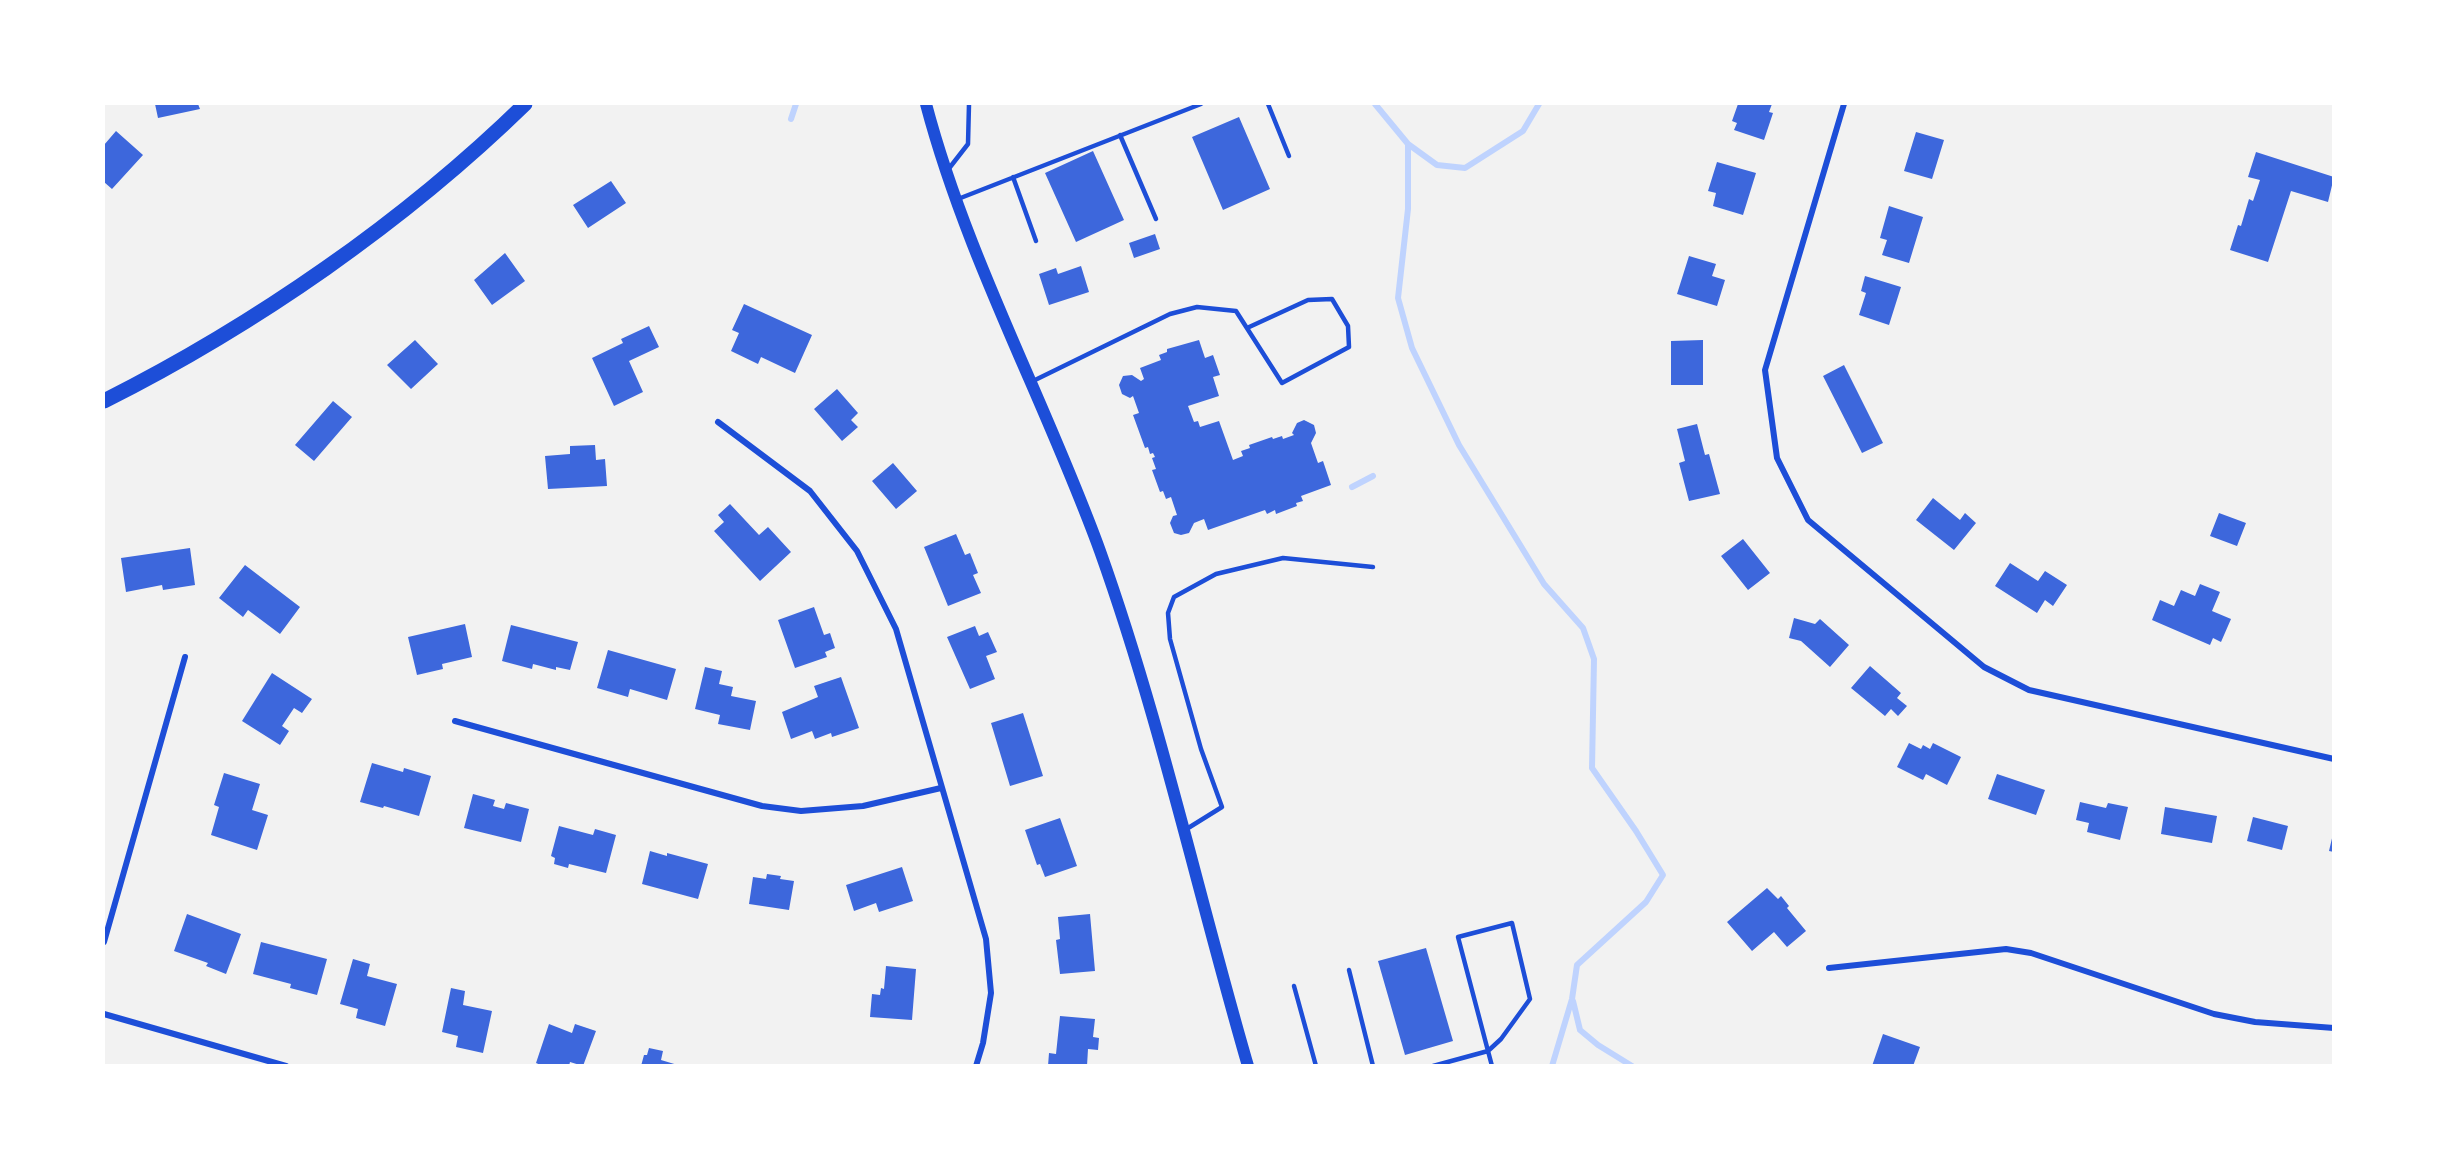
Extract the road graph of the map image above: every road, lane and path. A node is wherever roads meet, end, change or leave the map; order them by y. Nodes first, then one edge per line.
1 (525, 104) edge
2 (926, 104) edge
3 (969, 104) edge
4 (1201, 104) edge
5 (1268, 104) edge
6 (1844, 104) edge
7 (1120, 135) junction
8 (1289, 156) dead end
9 (945, 173) junction
10 (1013, 177) junction
11 (955, 200) junction
12 (1156, 219) dead end
13 (1036, 241) dead end
14 (1246, 328) junction
15 (1030, 383) junction
16 (104, 401) edge
17 (718, 422) dead end
18 (1373, 567) dead end
19 (184, 657) dead end
20 (455, 721) dead end
21 (2334, 759) edge
22 (941, 788) junction
23 (1183, 831) junction
24 (104, 942) edge
25 (1829, 968) dead end
26 (1349, 970) dead end
27 (1294, 986) dead end
28 (104, 1014) edge
29 (2334, 1028) edge
30 (1488, 1051) junction
31 (286, 1065) edge
32 (976, 1065) edge
33 (1248, 1065) edge
34 (1316, 1065) edge
35 (1373, 1065) edge
36 (1433, 1065) edge
37 (1492, 1065) edge

1 - 16 main road
2 - 9 main road
3 - 9 lane
4 - 7 lane
5 - 8 lane
6 - 21 street
7 - 10 lane
7 - 12 lane
9 - 11 main road
10 - 11 lane
10 - 13 lane
11 - 15 main road
14 - 14 lane
14 - 15 lane
15 - 23 main road
17 - 22 street
18 - 23 lane
19 - 24 street
20 - 22 street
22 - 32 street
23 - 33 main road
25 - 29 street
26 - 35 lane
27 - 34 lane
28 - 31 street
30 - 30 lane
30 - 36 lane
30 - 37 lane

